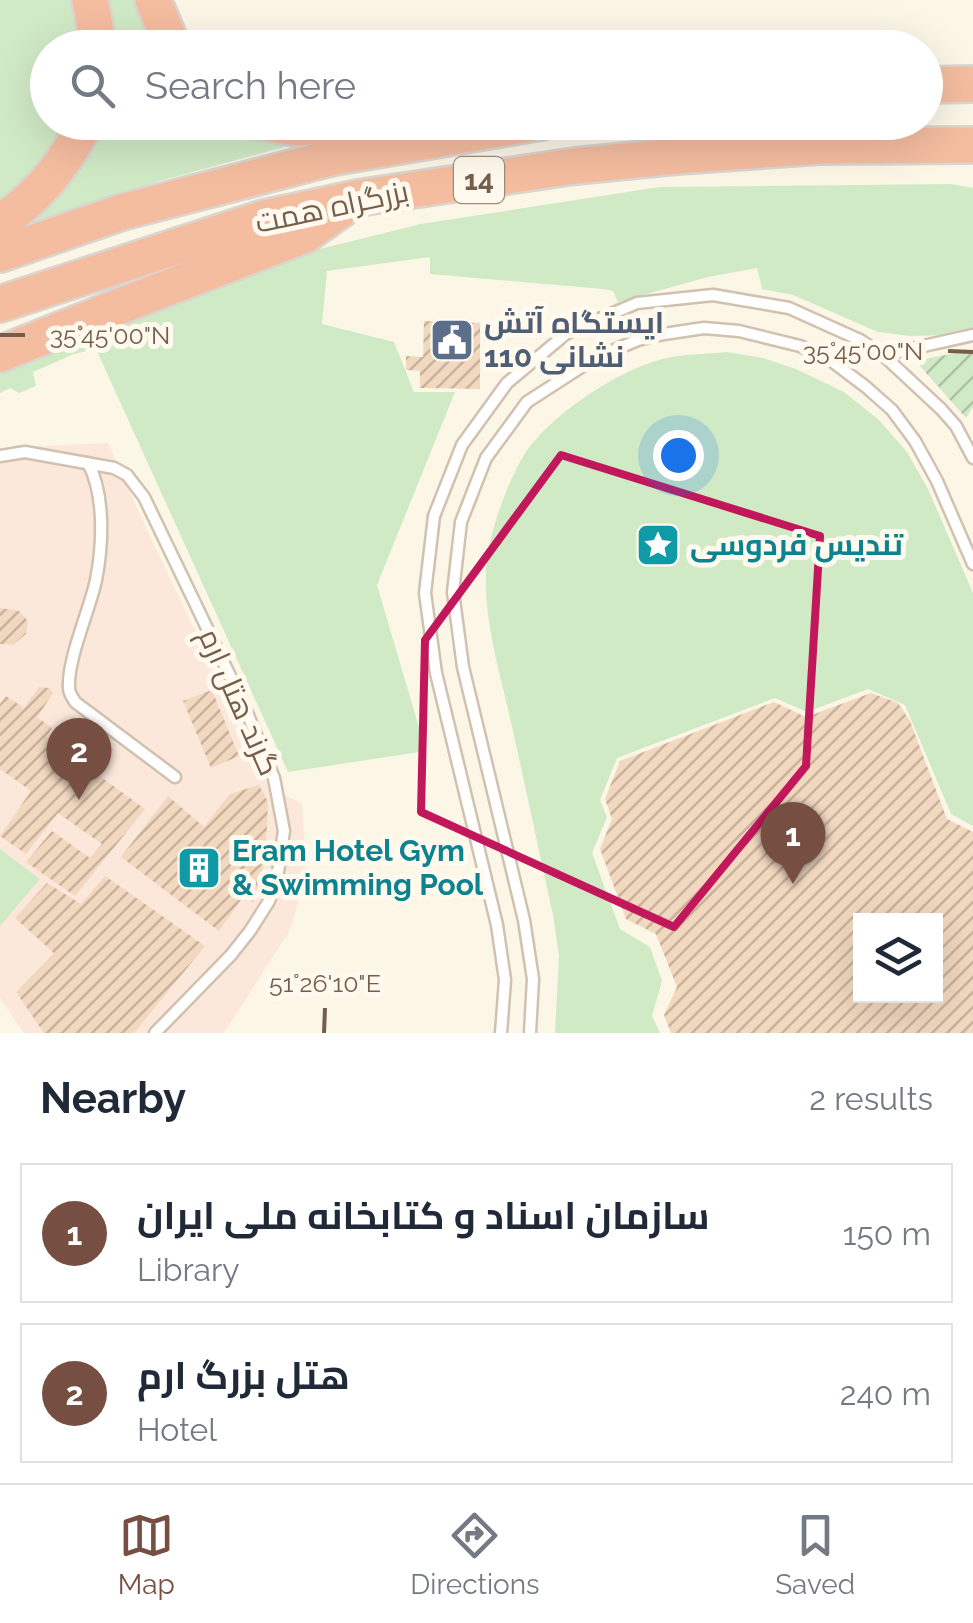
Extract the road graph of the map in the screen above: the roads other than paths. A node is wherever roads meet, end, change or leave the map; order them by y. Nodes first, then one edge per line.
1 (90, 0) edge
2 (153, 0) edge
3 (96, 30) edge
4 (166, 30) edge
5 (973, 84) edge
6 (943, 85) edge
7 (77, 140) edge
8 (435, 140) edge
9 (973, 144) edge
10 (927, 145) junction
11 (973, 159) edge
12 (358, 198) junction
13 (0, 222) edge
14 (0, 254) edge
15 (0, 304) edge
16 (973, 335) edge
17 (0, 354) edge
18 (883, 355) junction
19 (973, 430) edge
20 (966, 441) junction
21 (0, 456) edge
22 (973, 458) edge
23 (88, 463) junction
24 (973, 564) edge
25 (175, 777) dead end
26 (155, 1033) edge
27 (500, 1033) edge
28 (530, 1033) edge

1 - 3 highway
2 - 4 highway
5 - 6 highway
7 - 13 highway
8 - 14 highway, بزرگراه همت / 14
9 - 10 highway, بزرگراه همت / 14
10 - 11 highway
10 - 12 highway, بزرگراه همت / 14
12 - 15 highway, بزرگراه همت / 14
12 - 17 highway
16 - 18 lane
18 - 20 lane
18 - 27 lane
19 - 20 lane
20 - 22 lane
21 - 23 lane, گرند هتل ارم
23 - 25 lane
23 - 26 lane, گرند هتل ارم
24 - 28 lane

